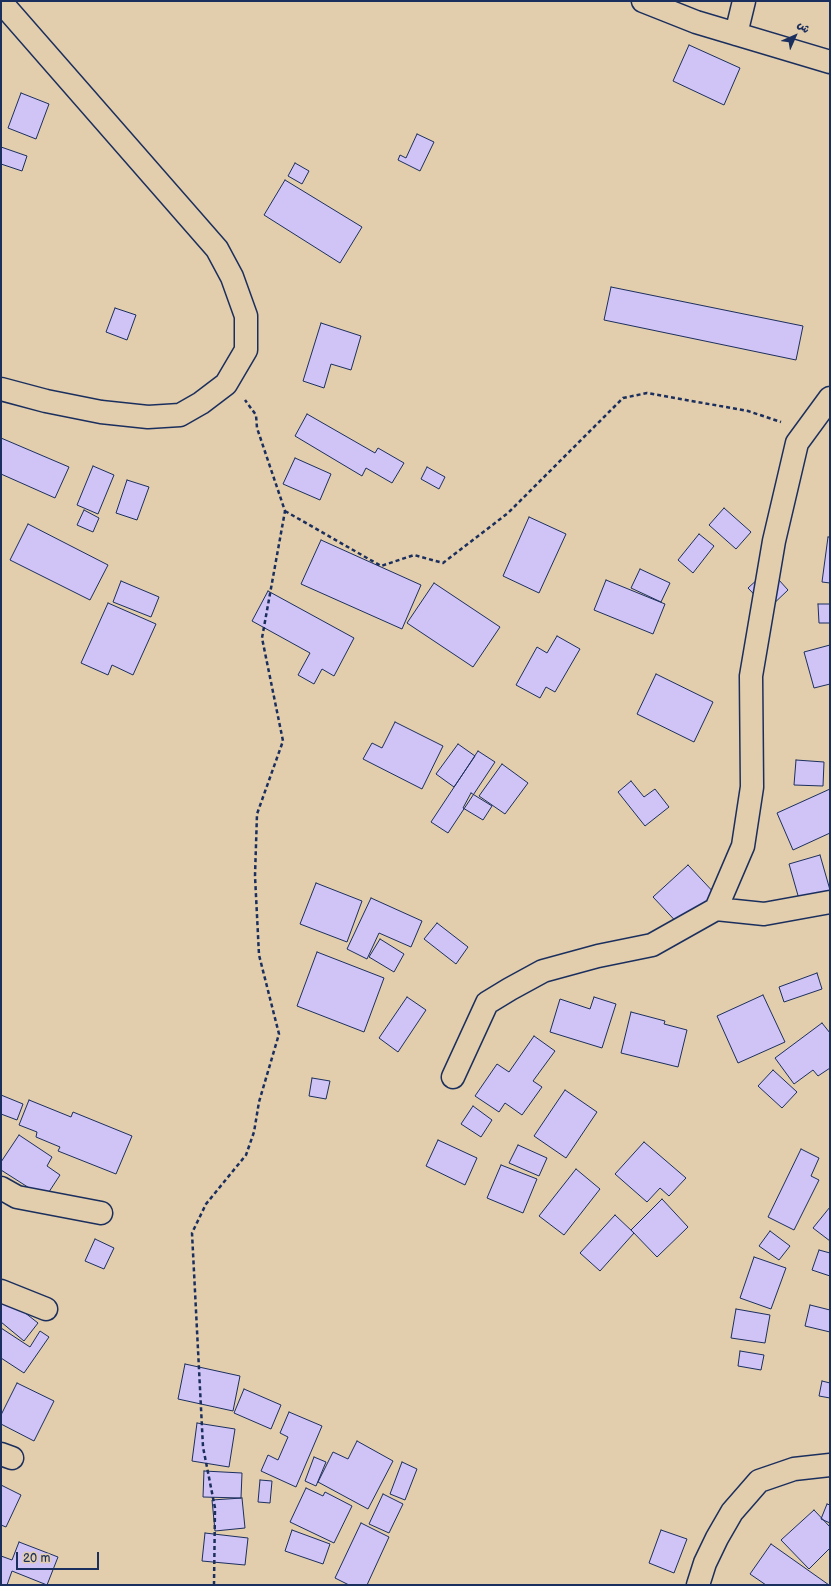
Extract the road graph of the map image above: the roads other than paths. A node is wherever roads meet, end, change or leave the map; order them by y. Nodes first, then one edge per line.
1 (643, 1) edge
2 (744, 1) edge
3 (1, 2) edge
4 (736, 34) junction
5 (830, 62) edge
6 (1, 389) edge
7 (830, 398) edge
8 (830, 902) edge
9 (716, 909) junction
10 (453, 1077) dead end
11 (1, 1188) edge
12 (101, 1213) dead end
13 (1, 1291) edge
14 (46, 1310) dead end
15 (830, 1465) edge
16 (698, 1585) edge

1 - 4 street
2 - 4 street
3 - 6 street
4 - 5 street
7 - 9 street
8 - 9 street
9 - 10 street
11 - 12 street
13 - 14 street
15 - 16 street

